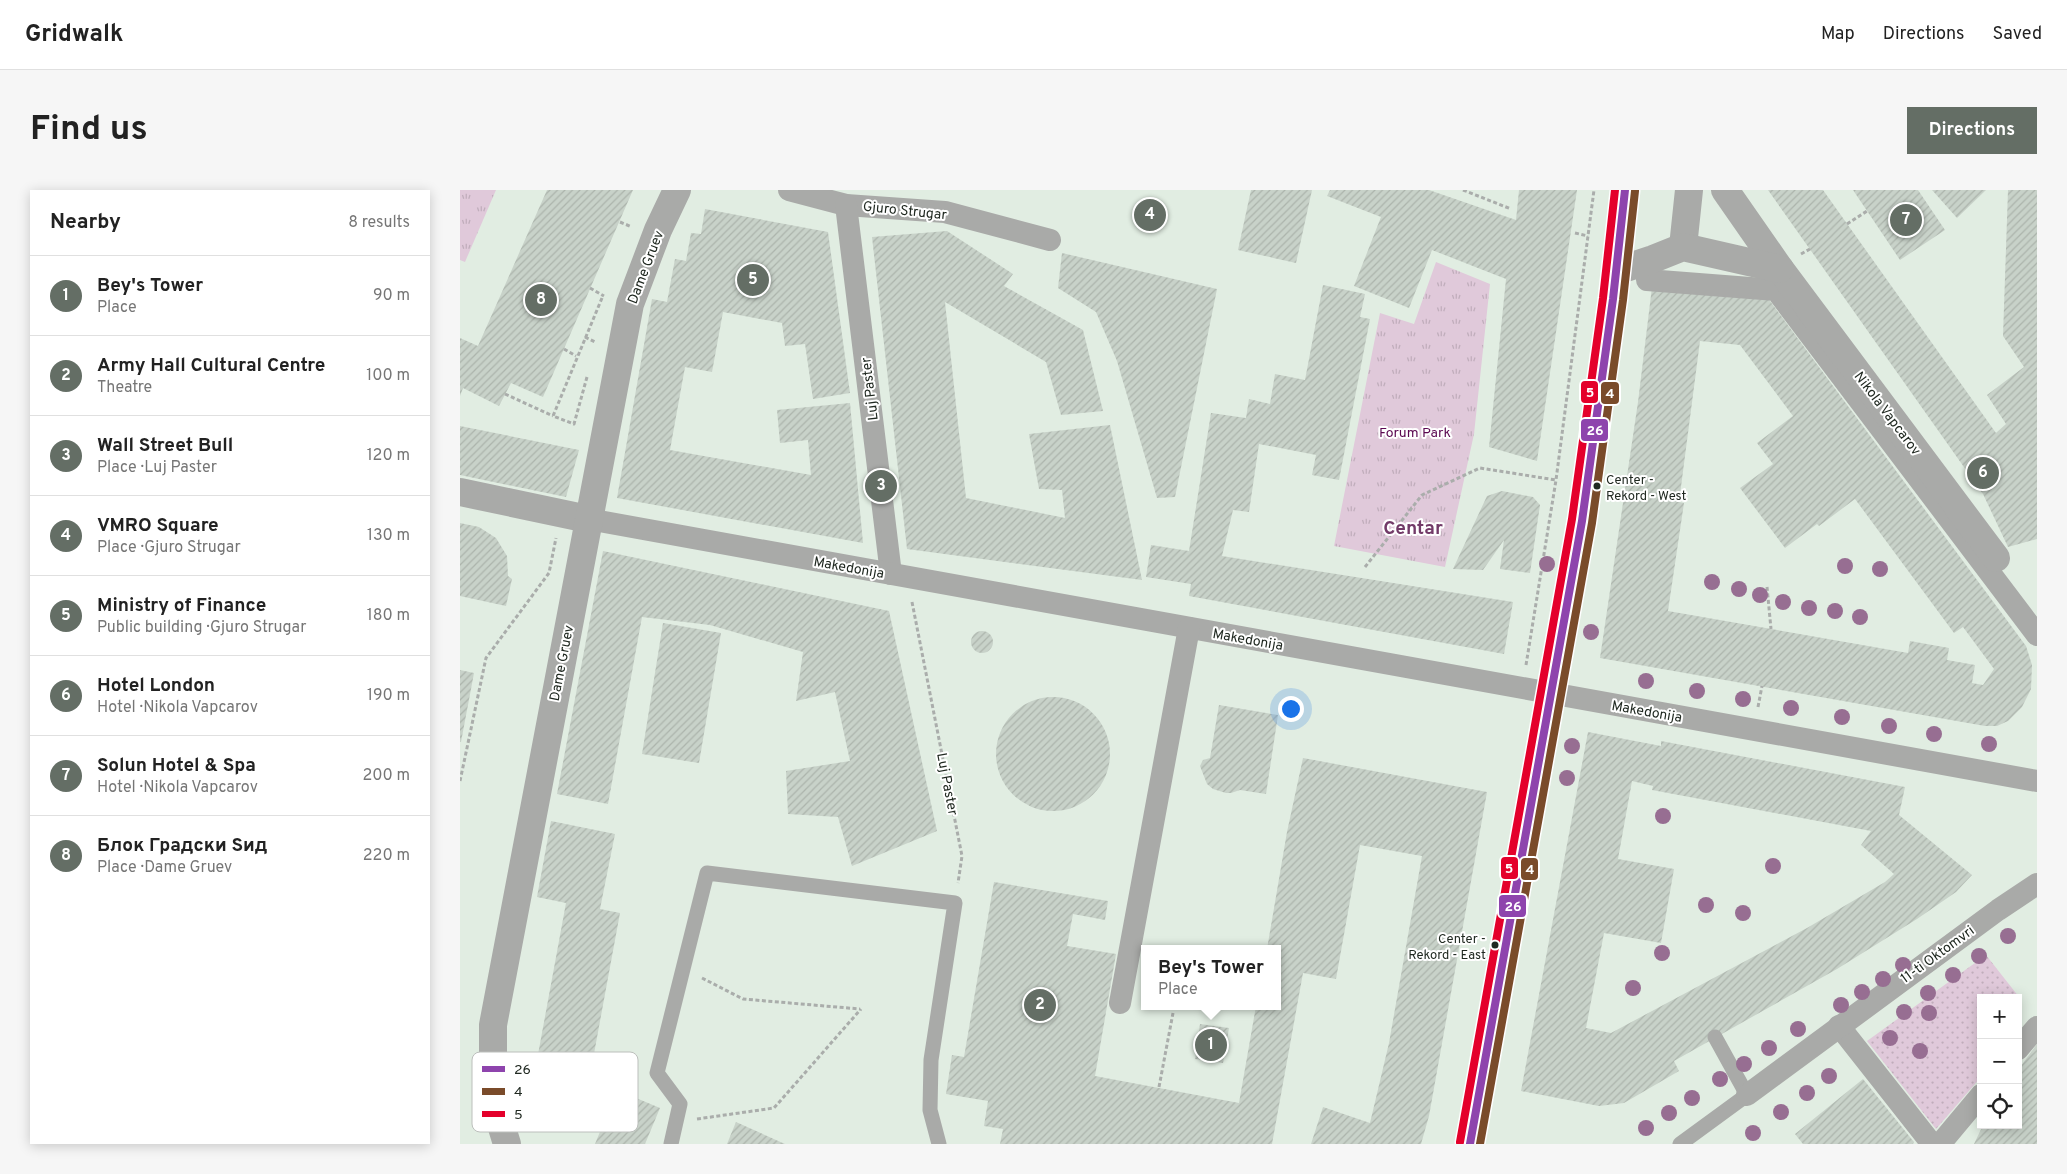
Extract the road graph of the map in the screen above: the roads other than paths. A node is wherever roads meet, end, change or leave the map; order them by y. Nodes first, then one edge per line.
1 (678, 190) edge
2 (789, 190) edge
3 (1625, 190) edge
4 (1689, 190) edge
5 (1725, 190) edge
6 (846, 205) junction
7 (1050, 240) dead end
8 (1684, 247) junction
9 (1780, 268) junction
10 (1617, 271) junction
11 (1647, 280) dead end
12 (1916, 475) junction
13 (460, 492) edge
14 (588, 519) junction
15 (1996, 558) dead end
16 (899, 576) junction
17 (1189, 628) junction
18 (2037, 635) edge
19 (1551, 694) junction
20 (2037, 781) edge
21 (2037, 884) edge
22 (1120, 1004) dead end
23 (1839, 1026) junction
24 (2037, 1027) edge
25 (1715, 1037) dead end
26 (2022, 1044) edge
27 (493, 1052) edge
28 (1747, 1095) junction
29 (1977, 1100) edge
30 (503, 1132) edge
31 (507, 1144) edge
32 (671, 1144) edge
33 (939, 1144) edge
34 (1470, 1144) edge
35 (1680, 1144) edge
36 (1932, 1144) edge
37 (1940, 1144) edge

1 - 14 street, Dame Gruev
2 - 6 street, Gjuro Strugar
3 - 10 street
4 - 8 street
5 - 9 street, Nikola Vapcarov
6 - 7 street, Gjuro Strugar
6 - 16 street, Luj Paster
8 - 9 street
8 - 10 street
9 - 12 street, Nikola Vapcarov
10 - 19 street
11 - 12 street
12 - 15 street, Nikola Vapcarov
12 - 18 street
13 - 14 street, Makedonija
14 - 16 street, Makedonija
14 - 27 street, Dame Gruev
16 - 17 street, Makedonija
17 - 19 street, Makedonija
17 - 22 street
19 - 20 street, Makedonija
19 - 34 street
21 - 23 street, 11-ti Oktomvri
23 - 28 street, 11-ti Oktomvri
23 - 36 street
24 - 26 street
25 - 28 lane
28 - 35 lane, 11-ti Oktomvri
29 - 37 street
30 - 31 street, Dame Gruev
32 - 33 lane

